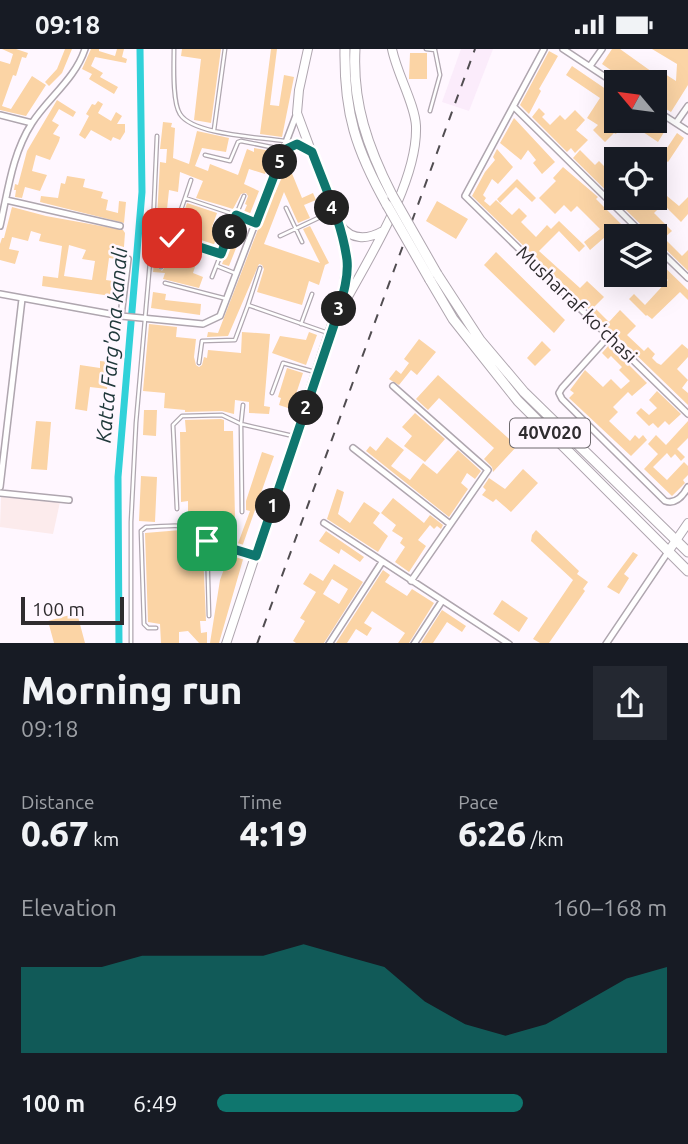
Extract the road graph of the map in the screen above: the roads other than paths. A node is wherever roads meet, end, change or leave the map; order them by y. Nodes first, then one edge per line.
1 (85, 49) edge
2 (174, 49) edge
3 (225, 49) edge
4 (308, 49) edge
5 (345, 49) edge
6 (355, 49) edge
7 (392, 49) edge
8 (426, 49) edge
9 (435, 49) edge
10 (544, 49) edge
11 (563, 49) edge
12 (602, 49) edge
13 (590, 67) junction
14 (604, 76) edge
15 (688, 106) edge
16 (514, 107) junction
17 (430, 111) dead end
18 (297, 113) junction
19 (0, 115) edge
20 (667, 117) edge
21 (32, 123) junction
22 (676, 123) junction
23 (214, 130) junction
24 (688, 131) edge
25 (157, 136) dead end
26 (288, 141) junction
27 (284, 150) junction
28 (312, 152) junction
29 (205, 155) dead end
30 (0, 170) edge
31 (10, 172) junction
32 (191, 180) dead end
33 (244, 196) dead end
34 (185, 198) junction
35 (6, 200) junction
36 (286, 208) dead end
37 (334, 211) junction
38 (236, 215) junction
39 (337, 221) junction
40 (256, 223) junction
41 (633, 224) edge
42 (0, 226) edge
43 (120, 226) dead end
44 (295, 228) junction
45 (383, 231) junction
46 (280, 236) dead end
47 (172, 238) junction
48 (302, 242) dead end
49 (221, 254) junction
50 (667, 258) edge
51 (128, 259) dead end
52 (217, 266) junction
53 (161, 267) dead end
54 (260, 268) dead end
55 (237, 274) junction
56 (212, 277) dead end
57 (433, 277) junction
58 (688, 278) edge
59 (165, 283) dead end
60 (0, 294) edge
61 (312, 294) dead end
62 (22, 299) junction
63 (227, 299) junction
64 (248, 305) junction
65 (121, 316) junction
66 (144, 318) junction
67 (336, 319) junction
68 (301, 324) junction
69 (331, 334) junction
70 (609, 336) junction
71 (199, 363) dead end
72 (318, 373) junction
73 (393, 386) dead end
74 (271, 393) dead end
75 (243, 405) dead end
76 (688, 414) edge
77 (241, 424) junction
78 (297, 437) junction
79 (353, 448) dead end
80 (0, 487) edge
81 (688, 487) edge
82 (0, 493) edge
83 (69, 500) dead end
84 (177, 509) dead end
85 (242, 512) dead end
86 (324, 523) dead end
87 (688, 523) edge
88 (450, 524) junction
89 (676, 540) junction
90 (207, 541) junction
91 (668, 552) junction
92 (688, 552) edge
93 (256, 556) junction
94 (382, 562) junction
95 (688, 571) edge
96 (411, 581) junction
97 (442, 601) junction
98 (209, 616) dead end
99 (156, 628) dead end
100 (131, 643) edge
101 (226, 643) edge
102 (329, 643) edge
103 (414, 643) edge
104 (509, 643) edge
105 (606, 643) edge

1 - 21 street
2 - 23 lane
3 - 23 lane
4 - 18 main road
5 - 57 main road, 40V020, bridge
6 - 57 main road, 40V020, bridge
7 - 45 main road
8 - 9 lane
9 - 17 lane
10 - 16 street
11 - 13 street
12 - 13 street
13 - 14 street
15 - 22 street
16 - 41 street
16 - 70 street, Musharraf koʻchasi
18 - 26 street
18 - 28 main road
19 - 21 street
20 - 22 street
21 - 31 street
22 - 24 street
23 - 26 lane
25 - 66 lane
26 - 27 street
27 - 28 street
27 - 29 lane
27 - 40 street
28 - 37 main road
30 - 31 street
31 - 35 street
32 - 34 lane
33 - 38 lane
34 - 38 lane
34 - 47 lane
35 - 42 street
35 - 43 street
36 - 44 lane
37 - 39 main road
37 - 44 lane
38 - 40 lane
38 - 49 lane
39 - 45 main road
39 - 67 main road
40 - 55 street
44 - 46 lane
44 - 48 lane
45 - 67 main road
47 - 49 lane
47 - 53 lane
49 - 52 lane
50 - 58 street
51 - 65 street
52 - 55 lane
52 - 56 lane
54 - 64 lane
55 - 63 street
57 - 89 main road, 40V020
57 - 91 main road, 40V020
59 - 63 lane
60 - 62 street
61 - 68 lane
62 - 65 street
62 - 80 street
63 - 66 street
64 - 68 lane
64 - 71 lane
65 - 66 street
66 - 100 lane
67 - 69 main road
68 - 69 lane
69 - 72 main road
70 - 76 street, Musharraf koʻchasi
70 - 81 street
72 - 74 lane
72 - 78 main road
73 - 88 street
75 - 77 lane
77 - 78 lane
77 - 84 lane
77 - 85 lane
78 - 93 main road
79 - 88 street
82 - 83 street
86 - 94 street
87 - 89 main road
88 - 96 street
89 - 91 main road
89 - 92 main road, 40V020
90 - 93 lane
90 - 98 lane
90 - 99 lane
91 - 95 main road, 40V020
91 - 105 street
93 - 101 main road
94 - 96 street
94 - 102 street
96 - 97 street
97 - 103 street
97 - 104 street

